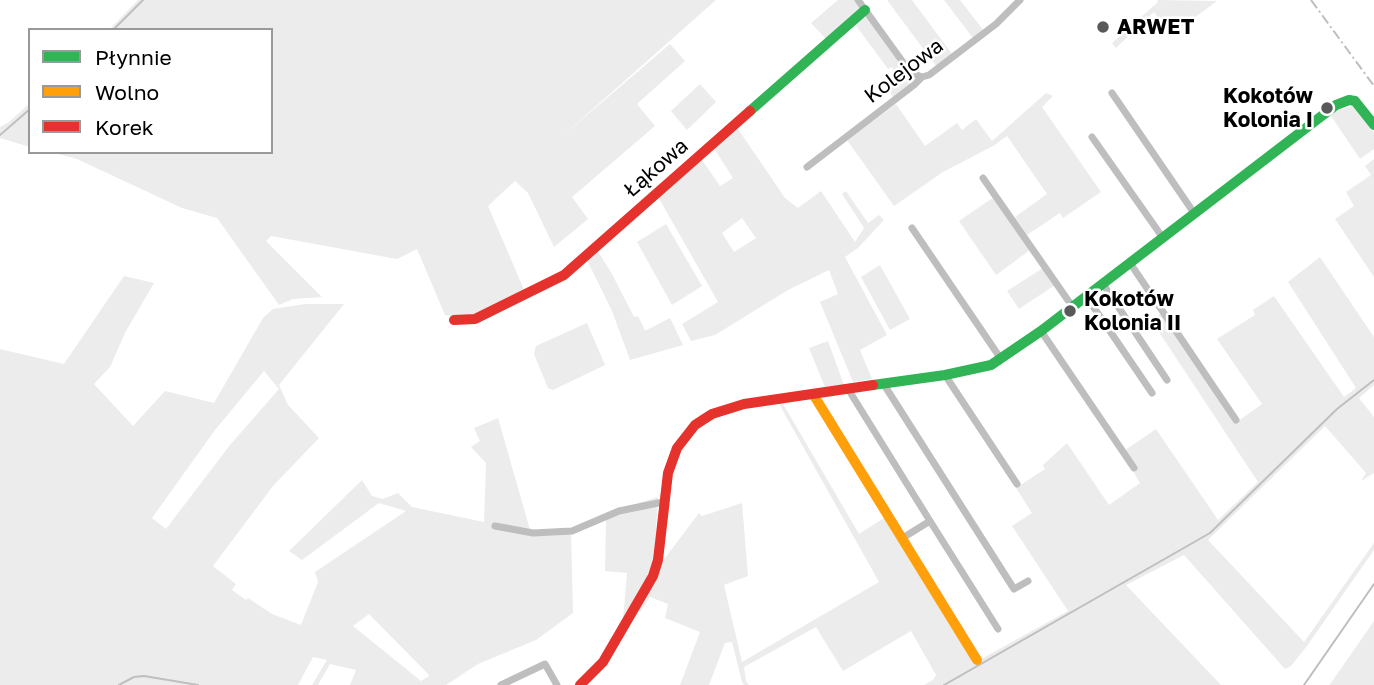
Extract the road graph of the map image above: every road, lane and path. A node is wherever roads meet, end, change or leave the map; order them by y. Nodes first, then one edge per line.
1 (858, 0) edge
2 (1020, 0) edge
3 (865, 10) junction
4 (922, 77) junction
5 (1112, 93) dead end
6 (1374, 125) edge
7 (1092, 137) dead end
8 (807, 167) dead end
9 (983, 178) dead end
10 (1194, 213) junction
11 (912, 228) dead end
12 (1163, 238) junction
13 (1130, 263) junction
14 (1102, 284) junction
15 (1086, 296) junction
16 (1072, 306) junction
17 (454, 320) dead end
18 (1041, 331) junction
19 (1001, 359) junction
20 (945, 374) junction
21 (1167, 380) dead end
22 (883, 383) junction
23 (848, 389) junction
24 (1152, 393) dead end
25 (813, 394) junction
26 (1237, 420) dead end
27 (1133, 468) dead end
28 (1017, 484) dead end
29 (663, 502) junction
30 (930, 521) junction
31 (495, 526) dead end
32 (901, 539) junction
33 (1028, 581) dead end
34 (998, 628) dead end
35 (977, 660) dead end
36 (502, 685) edge
37 (558, 685) edge
38 (580, 685) edge

1 - 3 street
2 - 4 street, Kolejowa
3 - 4 street
3 - 17 street, Łąkowa
4 - 8 street, Kolejowa
5 - 10 street
6 - 10 street
7 - 12 street
9 - 16 street
10 - 12 street
11 - 19 street
12 - 13 street
13 - 14 street
13 - 26 street
14 - 15 street
14 - 21 street
15 - 16 street
15 - 24 street
16 - 18 street
18 - 19 street
18 - 27 street
19 - 20 street
20 - 22 street
20 - 28 street
22 - 23 street
22 - 33 street
23 - 25 street
23 - 30 street
25 - 29 street
25 - 32 street
29 - 31 street
29 - 38 street
30 - 32 street
30 - 34 street
32 - 35 street
36 - 37 street

